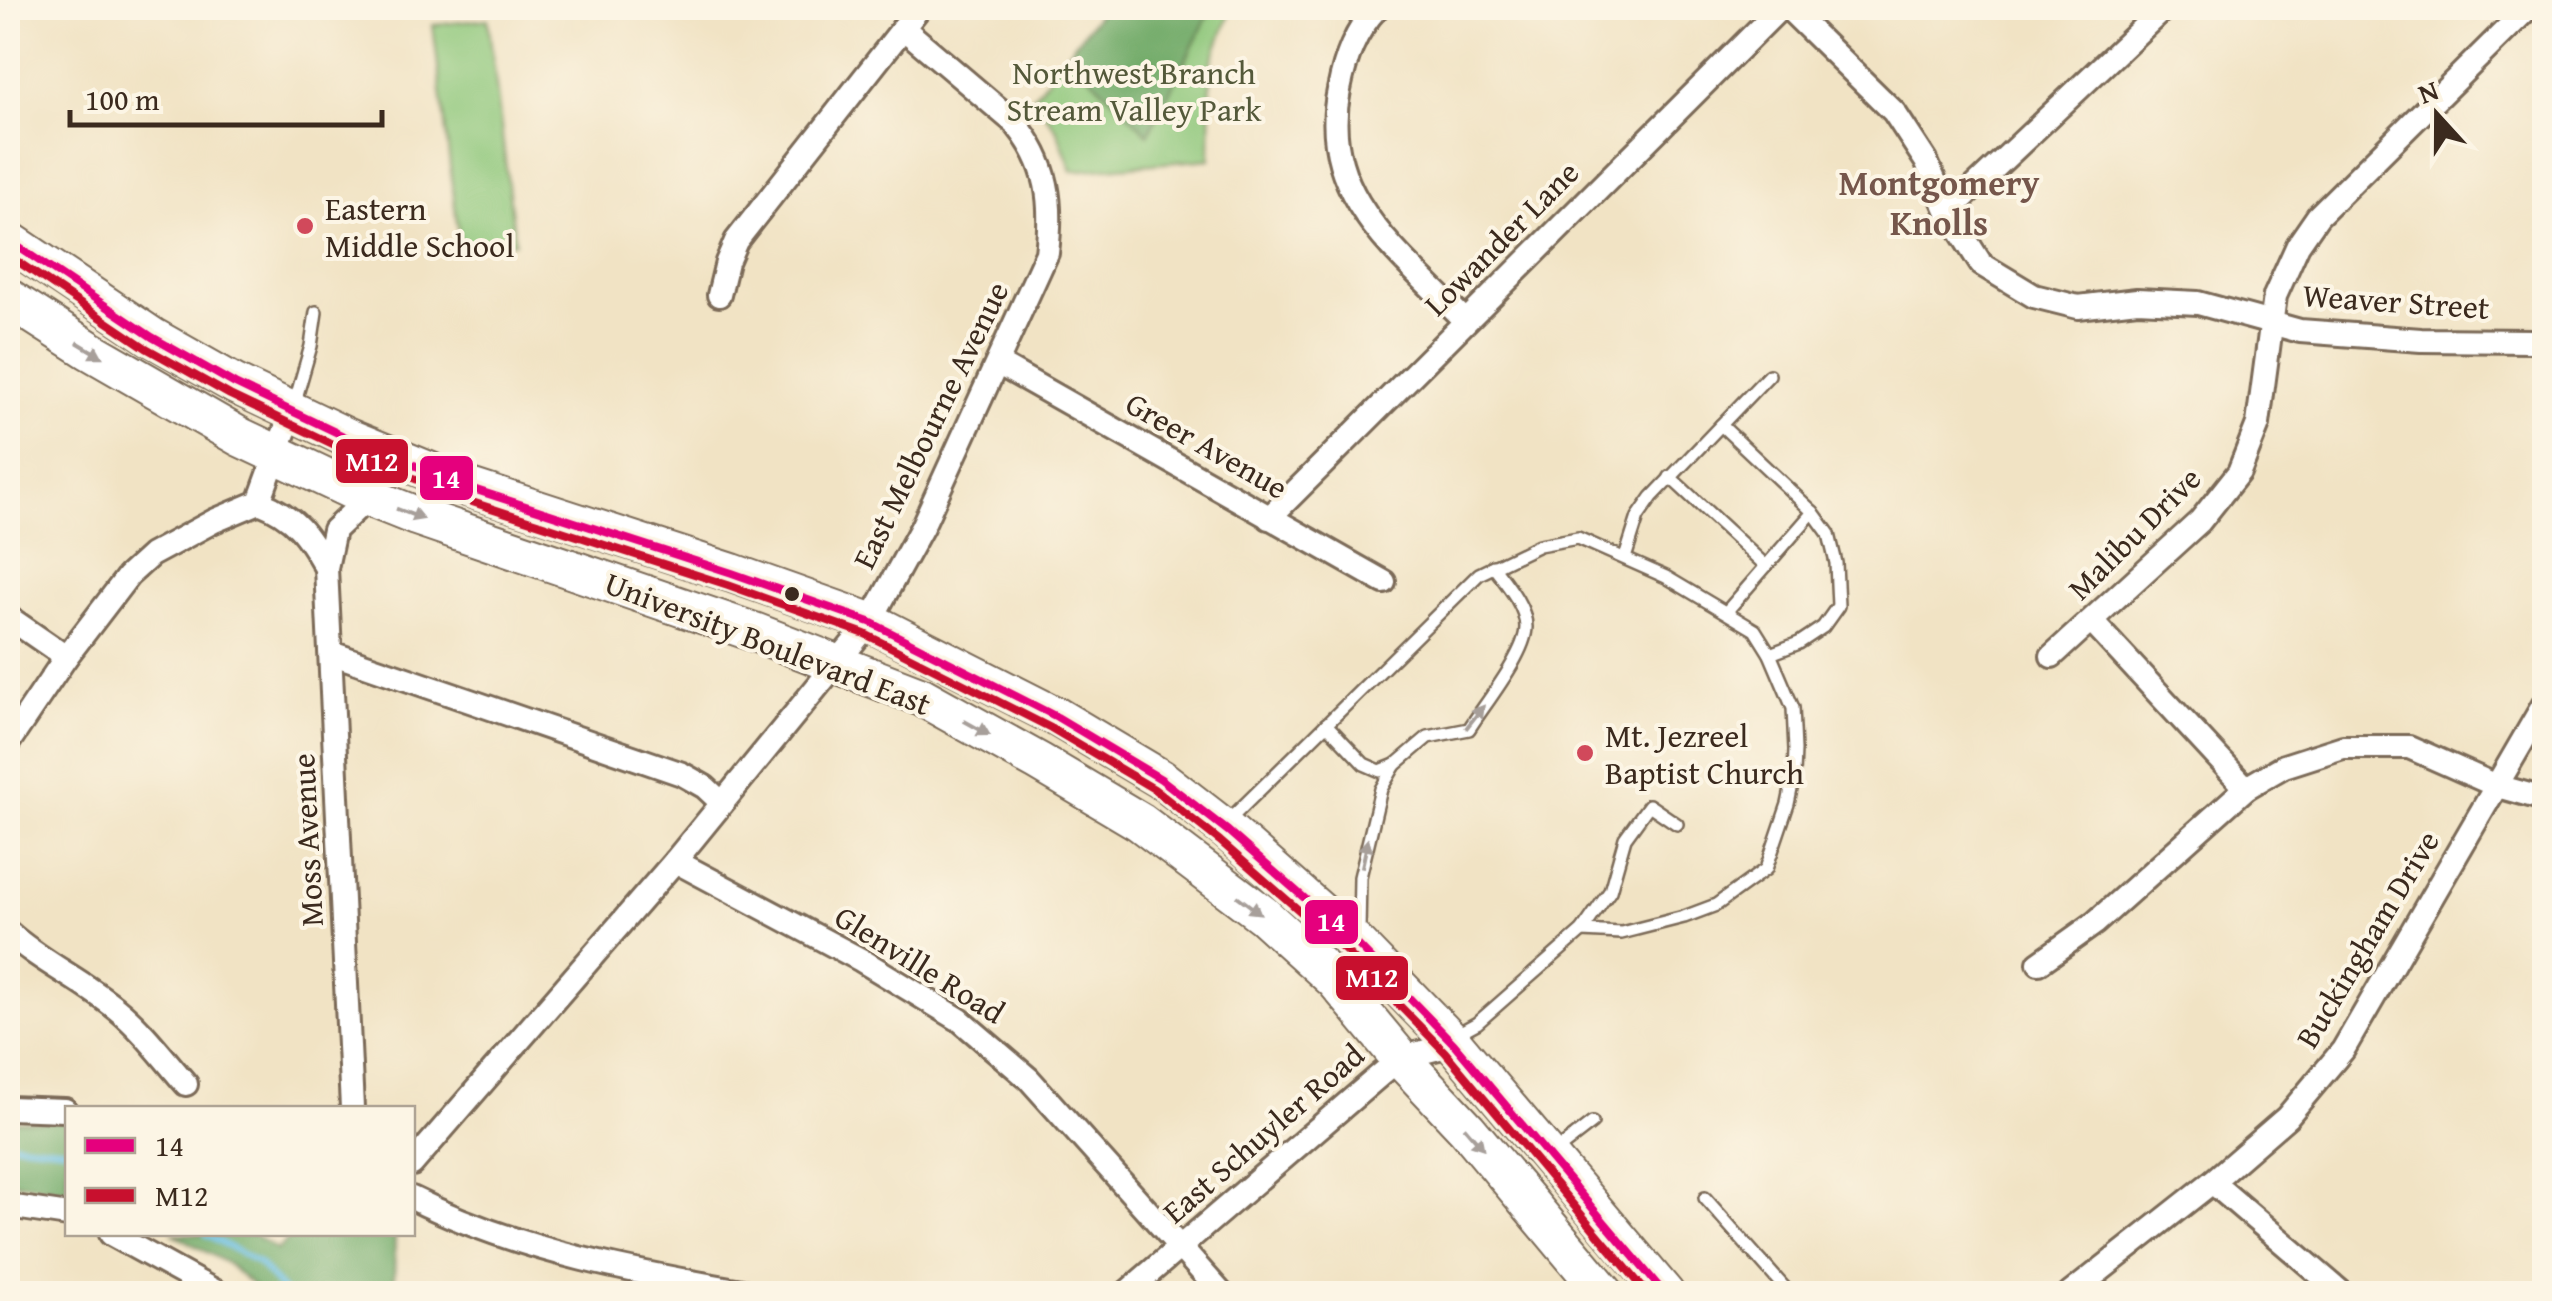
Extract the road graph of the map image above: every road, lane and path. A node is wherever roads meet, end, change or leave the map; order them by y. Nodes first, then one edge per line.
1 (919, 8) edge
2 (1377, 8) edge
3 (1784, 8) edge
4 (2164, 8) edge
5 (2528, 8) edge
6 (903, 28) junction
7 (1948, 212) junction
8 (8, 240) edge
9 (719, 294) dead end
10 (8, 298) edge
11 (316, 312) dead end
12 (1464, 320) junction
13 (2272, 322) junction
14 (2544, 338) edge
15 (999, 364) junction
16 (1770, 374) dead end
17 (292, 411) junction
18 (1721, 425) junction
19 (275, 453) junction
20 (1670, 477) junction
21 (368, 497) junction
22 (259, 502) junction
23 (1812, 512) junction
24 (1269, 518) junction
25 (1625, 558) junction
26 (1494, 566) junction
27 (1766, 566) junction
28 (326, 568) junction
29 (1384, 582) dead end
30 (1727, 610) junction
31 (8, 617) edge
32 (870, 622) junction
33 (2092, 622) junction
34 (331, 653) junction
35 (1770, 654) junction
36 (2052, 656) dead end
37 (66, 658) junction
38 (836, 663) junction
39 (2544, 704) edge
40 (1326, 724) junction
41 (8, 743) edge
42 (1396, 765) junction
43 (2497, 786) junction
44 (2246, 788) junction
45 (2544, 798) edge
46 (722, 803) junction
47 (1677, 824) dead end
48 (1222, 827) junction
49 (675, 861) junction
50 (1582, 931) junction
51 (8, 932) edge
52 (1360, 946) junction
53 (2038, 962) dead end
54 (1452, 1041) junction
55 (1400, 1058) junction
56 (186, 1084) dead end
57 (352, 1106) edge
58 (8, 1108) edge
59 (65, 1110) dead end
60 (1592, 1123) dead end
61 (1549, 1157) junction
62 (415, 1161) edge
63 (2212, 1182) junction
64 (1705, 1198) dead end
65 (415, 1200) edge
66 (8, 1206) edge
67 (65, 1215) edge
68 (115, 1236) edge
69 (1182, 1246) junction
70 (220, 1294) edge
71 (759, 1294) edge
72 (1125, 1294) edge
73 (1222, 1294) edge
74 (1605, 1294) edge
75 (1664, 1294) edge
76 (1790, 1294) edge
77 (2070, 1294) edge
78 (2342, 1294) edge

1 - 6 street
2 - 12 street
3 - 7 street, Weaver Street
3 - 12 street, Lowander Lane
4 - 7 street
5 - 13 street, Malibu Drive
6 - 9 street
6 - 15 street, East Melbourne Avenue
7 - 13 street, Weaver Street
8 - 17 main road, University Boulevard East
10 -> 19 main road, University Boulevard East
11 - 17 lane
12 - 24 street, Lowander Lane
13 - 14 street, Weaver Street
13 - 33 street, Malibu Drive
15 - 24 street, Greer Avenue
15 - 32 street, East Melbourne Avenue
16 - 18 lane
17 - 19 street
17 - 32 main road, University Boulevard East
18 - 20 lane
18 - 23 lane
19 - 21 main road, University Boulevard East
19 - 22 street
20 - 25 lane
20 - 27 lane
21 - 28 street, Moss Avenue
21 -> 38 main road, University Boulevard East
22 - 28 street, Moss Avenue
22 - 37 street
23 - 27 lane
23 - 35 lane
24 - 29 street, Greer Avenue
25 - 26 lane
25 - 30 lane
26 - 40 lane
42 -> 26 lane
27 - 30 lane
28 - 34 street, Moss Avenue
30 - 35 lane
31 - 37 street
32 - 38 street, East Melbourne Avenue
32 - 48 main road, University Boulevard East
33 - 36 street, Malibu Drive
33 - 44 street
34 - 46 street
34 - 57 street, Moss Avenue
35 - 50 lane
37 - 41 street
38 - 46 street, East Melbourne Avenue
38 -> 55 main road, University Boulevard East
39 - 43 street, Buckingham Drive
40 - 42 lane
40 - 48 lane
52 -> 42 lane
43 - 44 street
43 - 45 street
43 - 63 street, Buckingham Drive
44 - 53 street
46 - 49 street, East Melbourne Avenue
47 - 50 lane
48 - 52 main road, University Boulevard East
49 - 62 street, East Melbourne Avenue
49 - 69 street, Glenville Road
50 - 54 lane
51 - 56 street
52 - 54 main road, University Boulevard East
54 - 55 street, East Schuyler Road
54 - 61 main road, University Boulevard East
55 - 69 street, East Schuyler Road
55 -> 74 main road, University Boulevard East
58 - 59 street
60 - 61 lane
61 - 75 main road, University Boulevard East
63 - 77 street, Buckingham Drive
63 - 78 street
64 - 76 lane
65 - 71 street
66 - 67 street
68 - 70 street
69 - 72 street, East Schuyler Road
69 - 73 street, Glenville Road

